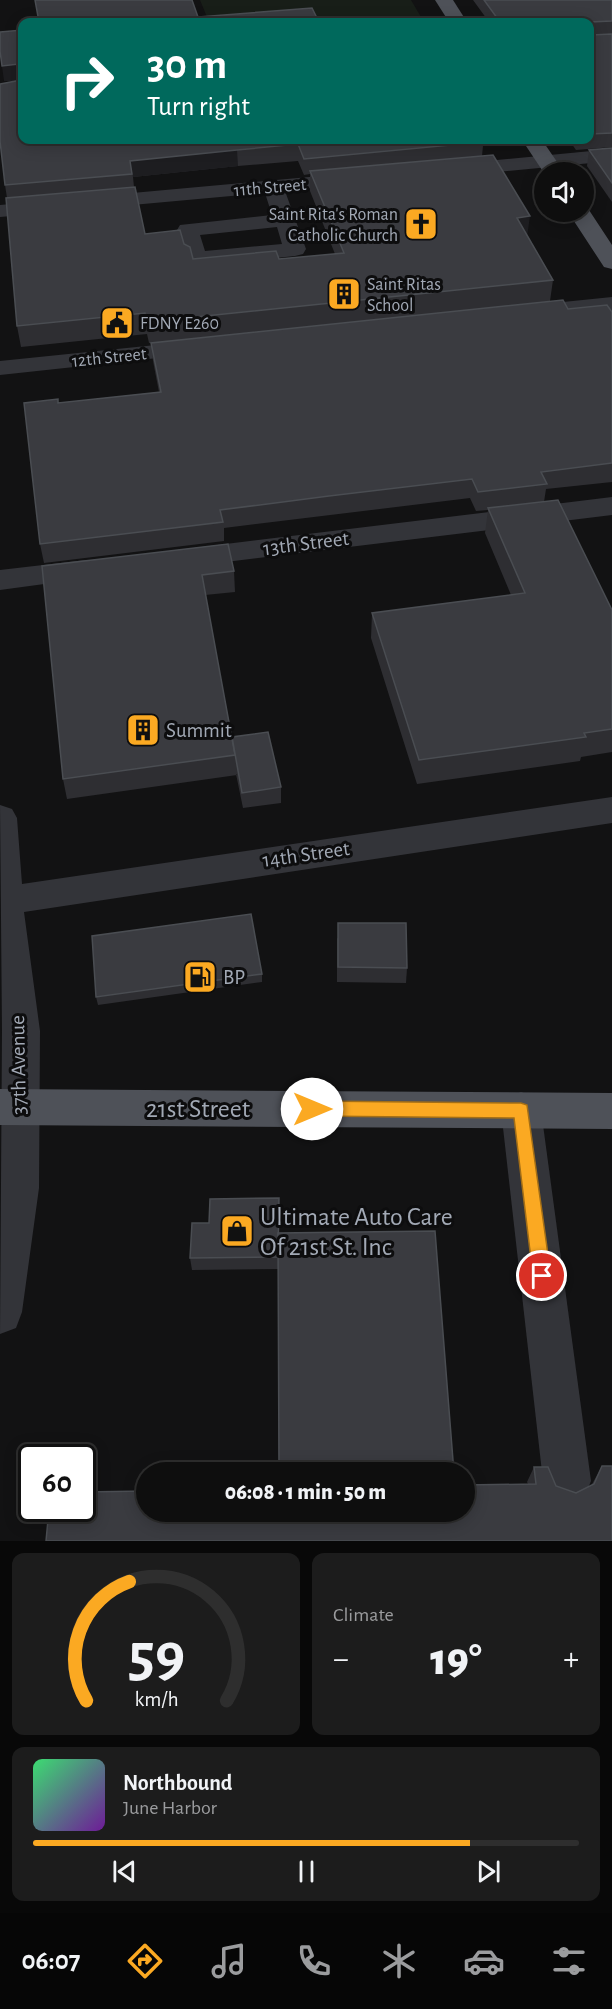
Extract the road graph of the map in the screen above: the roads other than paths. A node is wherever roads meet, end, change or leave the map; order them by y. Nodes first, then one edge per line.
1 (444, 0) edge
2 (455, 18) edge
3 (535, 144) edge
4 (612, 155) edge
5 (547, 162) edge
6 (576, 162) edge
7 (534, 168) edge
8 (434, 172) edge
9 (376, 177) edge
10 (273, 186) junction
11 (0, 211) edge
12 (285, 220) dead end
13 (586, 222) edge
14 (612, 262) edge
15 (612, 304) edge
16 (496, 316) edge
17 (214, 346) edge
18 (0, 368) edge
19 (612, 506) edge
20 (165, 560) edge
21 (106, 567) edge
22 (0, 580) edge
23 (612, 810) edge
24 (0, 818) edge
25 (2, 902) edge
26 (10, 1107) edge
27 (521, 1110) junction
28 (612, 1111) edge
29 (0, 1312) edge
30 (567, 1481) dead end

1 - 2 main road
3 - 5 main road
4 - 6 street
7 - 8 street
9 - 10 street, 11th Street
10 - 11 street, 11th Street
10 - 12 street
13 - 14 main road
15 - 16 street
17 - 18 street, 12th Street
19 - 20 street, 13th Street
21 - 22 street
23 - 25 street, 14th Street
24 - 25 street, 37th Avenue
25 - 26 street, 37th Avenue
26 - 27 main road, 21st Street
26 - 29 street, 37th Avenue
27 - 28 main road, 21st Street
27 - 30 street

